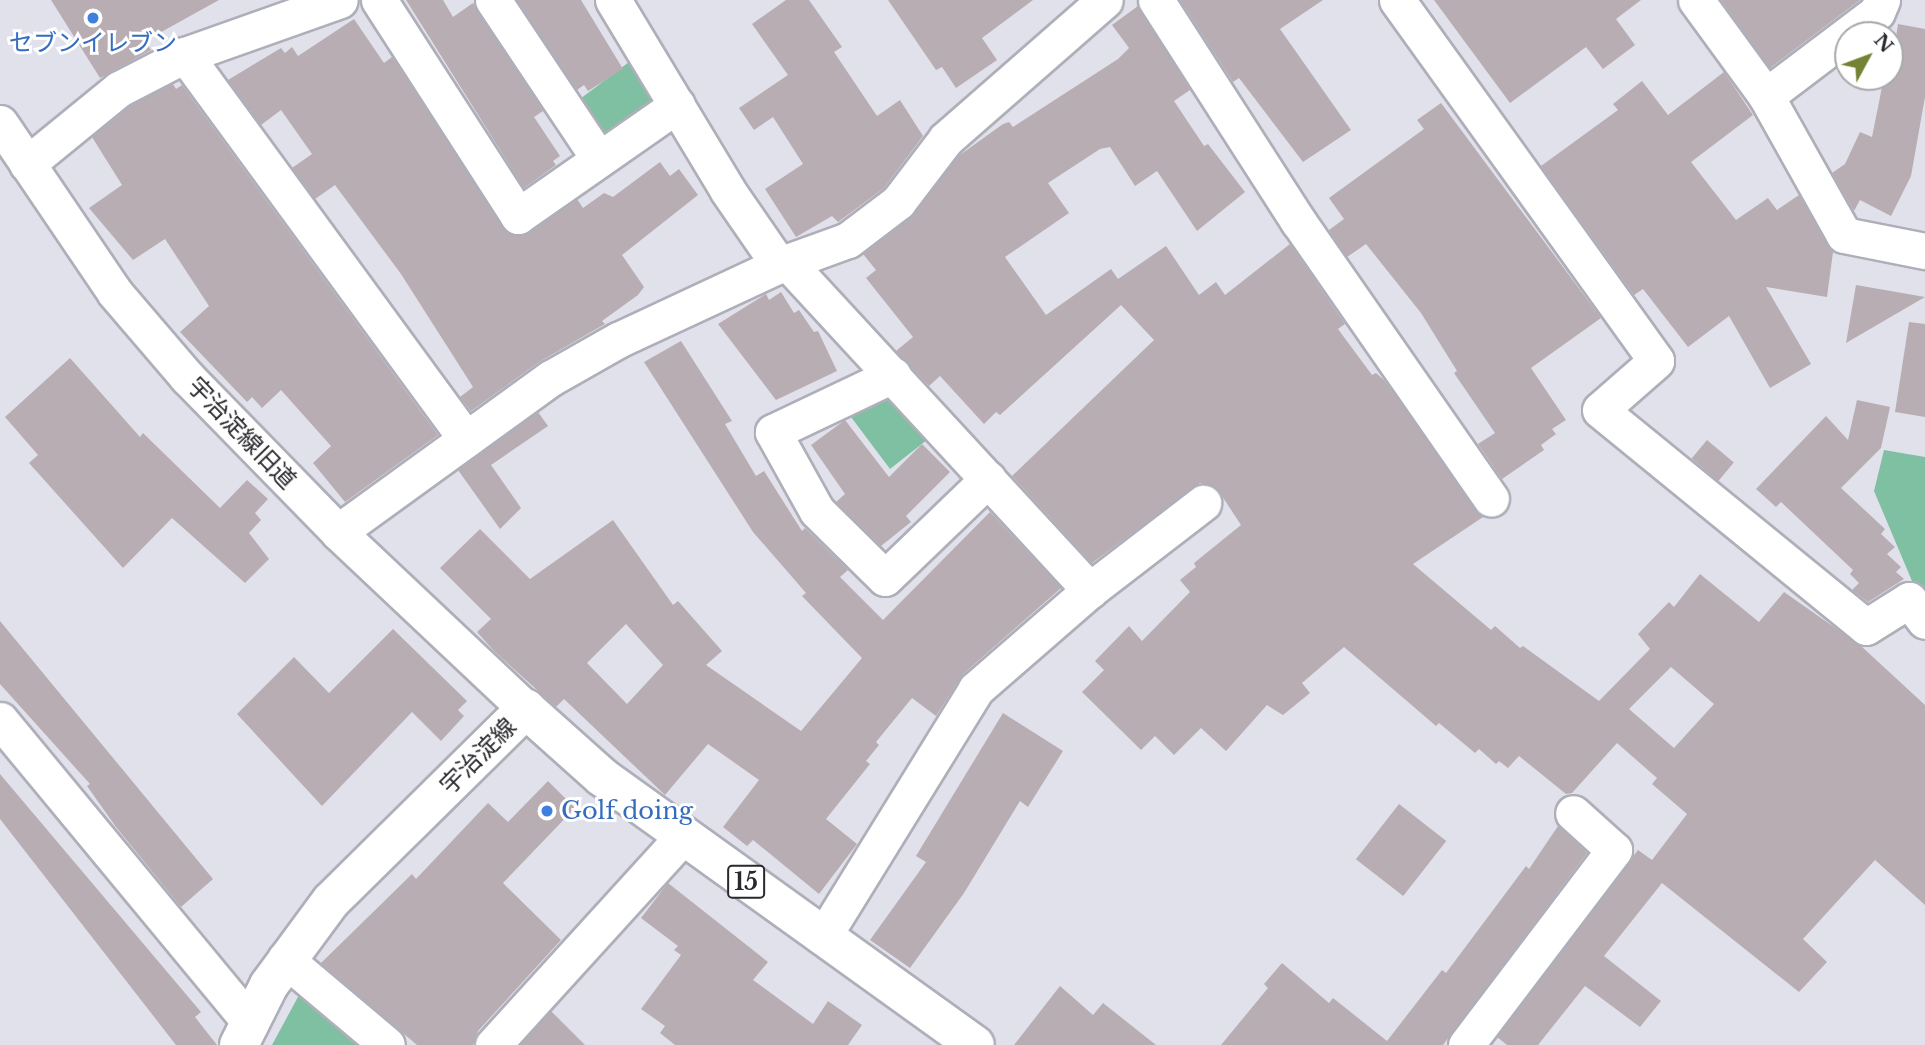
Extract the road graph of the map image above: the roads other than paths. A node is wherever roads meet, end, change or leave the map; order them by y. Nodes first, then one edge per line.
1 (340, 0) edge
2 (379, 0) edge
3 (493, 0) edge
4 (613, 0) edge
5 (1105, 0) edge
6 (1156, 0) edge
7 (1397, 0) edge
8 (1696, 0) edge
9 (1882, 0) edge
10 (185, 55) junction
11 (1766, 96) junction
12 (677, 105) junction
13 (0, 123) edge
14 (599, 159) junction
15 (27, 164) junction
16 (1925, 251) edge
17 (783, 263) junction
18 (893, 376) junction
19 (466, 439) junction
20 (988, 479) junction
21 (1491, 499) dead end
22 (1203, 503) dead end
23 (338, 532) junction
24 (1090, 590) junction
25 (1925, 621) edge
26 (526, 709) junction
27 (0, 720) edge
28 (1573, 813) dead end
29 (683, 836) junction
30 (823, 937) junction
31 (285, 959) junction
32 (245, 1034) edge
33 (387, 1045) edge
34 (493, 1045) edge
35 (975, 1045) edge
36 (1466, 1045) edge

1 - 10 street
2 - 14 street
3 - 14 street
4 - 12 street
5 - 17 street
6 - 21 street
7 - 25 street
8 - 11 street
9 - 11 street
10 - 15 street
10 - 19 street
11 - 16 street
12 - 14 street
12 - 17 street
13 - 15 street, 宇治淀線旧道
15 - 23 street, 宇治淀線旧道
17 - 18 street
17 - 19 street
18 - 20 street
18 - 20 street
19 - 23 street
20 - 24 street
22 - 24 street
23 - 26 street, 宇治淀線旧道
24 - 30 street
26 - 29 main road, 宇治淀線 / 15
26 - 31 main road, 宇治淀線
27 - 32 street
28 - 36 street
29 - 30 main road, 宇治淀線 / 15
29 - 34 street
30 - 35 main road, 宇治淀線 / 15
31 - 32 main road, 宇治淀線
31 - 33 street

